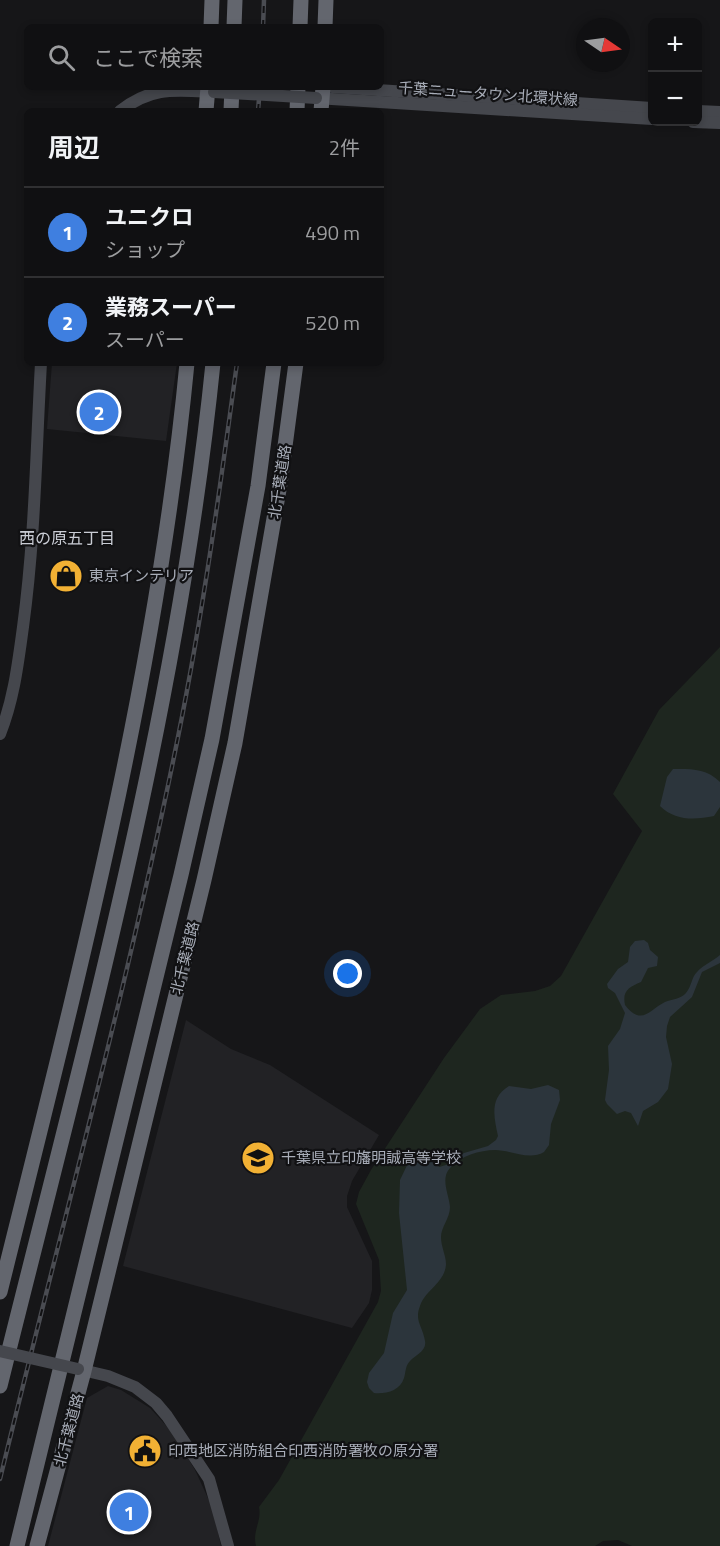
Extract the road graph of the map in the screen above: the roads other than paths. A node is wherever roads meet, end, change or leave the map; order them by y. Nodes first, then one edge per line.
1 (212, 0) edge
2 (235, 0) edge
3 (301, 0) edge
4 (326, 0) edge
5 (211, 24) edge
6 (234, 24) edge
7 (300, 24) edge
8 (325, 24) edge
9 (143, 90) edge
10 (171, 90) edge
11 (171, 90) edge
12 (210, 90) edge
13 (232, 90) edge
14 (298, 90) edge
15 (323, 96) edge
16 (122, 108) edge
17 (125, 108) edge
18 (207, 108) edge
19 (231, 108) edge
20 (297, 108) edge
21 (648, 108) edge
22 (702, 111) edge
23 (720, 112) edge
24 (648, 119) edge
25 (702, 122) edge
26 (720, 123) edge
27 (41, 366) edge
28 (187, 366) edge
29 (213, 366) edge
30 (274, 366) edge
31 (296, 366) edge
32 (0, 734) edge
33 (0, 1292) edge
34 (0, 1352) edge
35 (81, 1370) junction
36 (0, 1386) edge
37 (17, 1546) edge
38 (37, 1546) edge
39 (228, 1546) edge

1 - 5 highway
2 - 6 highway
3 - 7 highway
4 - 8 highway
9 - 16 street
10 - 12 street
11 - 17 street
12 - 15 street, bridge
12 - 18 highway
13 - 19 highway
14 - 20 highway
15 - 21 street, 千葉ニュータウン北環状線
15 - 24 street, 千葉ニュータウン北環状線
22 - 23 street
25 - 26 street
27 - 32 street
28 - 33 highway
29 - 36 highway
30 - 37 highway, 北千葉道路
31 - 35 highway, 北千葉道路
34 - 35 street, bridge
35 - 38 highway, 北千葉道路
35 - 39 street

